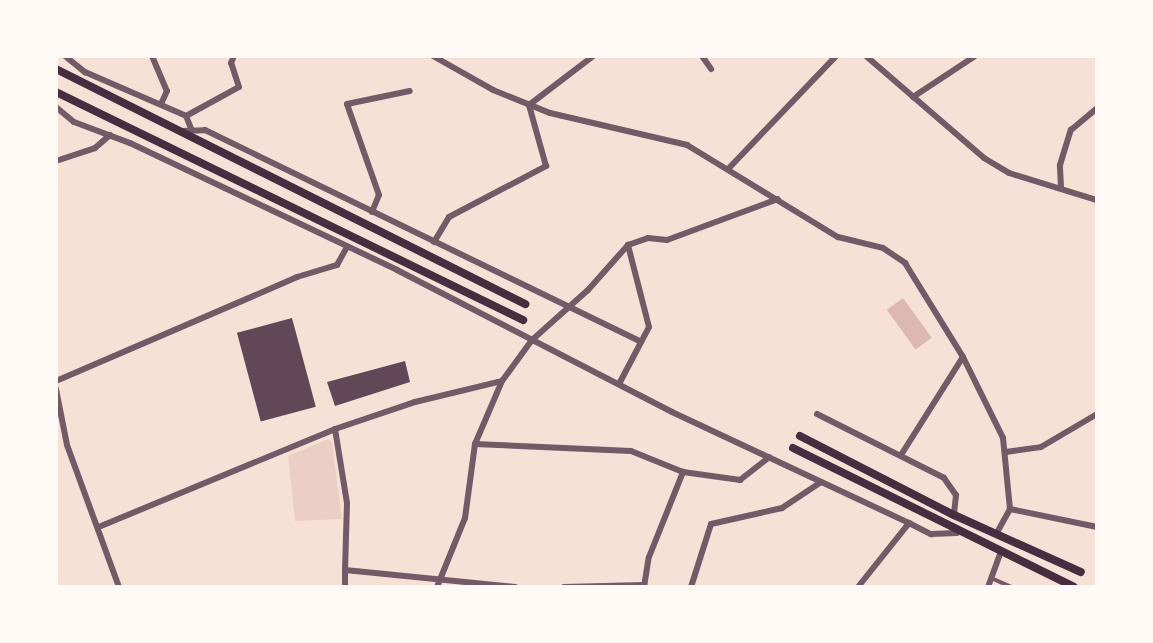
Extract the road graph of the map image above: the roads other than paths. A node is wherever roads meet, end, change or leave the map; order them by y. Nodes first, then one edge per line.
1 (65, 56) edge
2 (152, 56) edge
3 (234, 56) edge
4 (433, 56) edge
5 (593, 56) edge
6 (702, 56) edge
7 (836, 56) edge
8 (866, 56) edge
9 (975, 56) edge
10 (56, 69) edge
11 (711, 69) dead end
12 (410, 91) dead end
13 (56, 92) edge
14 (913, 97) junction
15 (161, 104) junction
16 (529, 105) junction
17 (1097, 108) edge
18 (57, 110) edge
19 (186, 116) junction
20 (177, 131) junction
21 (192, 131) junction
22 (110, 135) junction
23 (56, 161) edge
24 (730, 167) junction
25 (1061, 187) junction
26 (778, 199) junction
27 (1097, 200) edge
28 (372, 212) junction
29 (434, 242) junction
30 (628, 245) junction
31 (347, 247) junction
32 (525, 304) dead end
33 (567, 306) junction
34 (523, 320) dead end
35 (532, 340) junction
36 (640, 341) junction
37 (963, 357) junction
38 (56, 381) edge
39 (502, 381) junction
40 (619, 384) junction
41 (56, 389) edge
42 (817, 414) dead end
43 (1097, 414) edge
44 (335, 429) junction
45 (800, 436) dead end
46 (475, 444) junction
47 (793, 448) dead end
48 (1006, 452) junction
49 (901, 455) junction
50 (769, 457) junction
51 (683, 472) junction
52 (821, 482) junction
53 (1010, 509) junction
54 (954, 515) junction
55 (909, 523) junction
56 (101, 526) junction
57 (1097, 527) edge
58 (957, 533) junction
59 (996, 534) junction
60 (1001, 552) junction
61 (345, 570) junction
62 (1081, 572) dead end
63 (991, 578) junction
64 (439, 584) edge
65 (644, 586) edge
66 (119, 587) edge
67 (345, 587) edge
68 (515, 587) edge
69 (564, 587) edge
70 (691, 587) edge
71 (858, 587) edge
72 (988, 587) edge
73 (1011, 587) edge
74 (1074, 587) edge

1 - 15 street
2 - 15 street
3 - 19 street
4 - 16 street
5 - 16 street
6 - 11 street
7 - 24 street
8 - 14 street
9 - 14 street
10 - 20 main road
12 - 28 street
13 - 34 main road
14 - 25 street
15 - 19 street
16 - 24 street
16 - 29 street
17 - 25 street
18 - 22 street
19 - 21 street
20 - 21 street
20 - 32 main road
21 - 28 street
22 - 23 street
22 - 31 street
24 - 26 street
25 - 27 street
26 - 30 street
26 - 37 street
28 - 29 street
29 - 33 street
30 - 33 street
30 - 36 street
31 - 35 street
31 - 38 street
33 - 35 street
33 - 36 street
35 - 39 street
35 - 40 street
36 - 40 street
37 - 48 street
37 - 49 street
39 - 44 street
39 - 46 street
40 - 50 street
41 - 56 street
42 - 49 street
43 - 48 street
44 - 56 street
44 - 61 street
45 - 54 main road
46 - 51 street
46 - 64 street
47 - 58 main road
48 - 53 street
49 - 54 street
50 - 51 street
50 - 52 street
51 - 65 street
52 - 55 street
52 - 70 street
53 - 57 street
53 - 59 street
54 - 59 main road
55 - 58 street
55 - 71 street
56 - 66 street
58 - 60 main road
59 - 62 main road
60 - 63 street
60 - 74 main road
61 - 64 street
61 - 67 street
63 - 72 street
63 - 73 street
64 - 68 street
65 - 69 street

